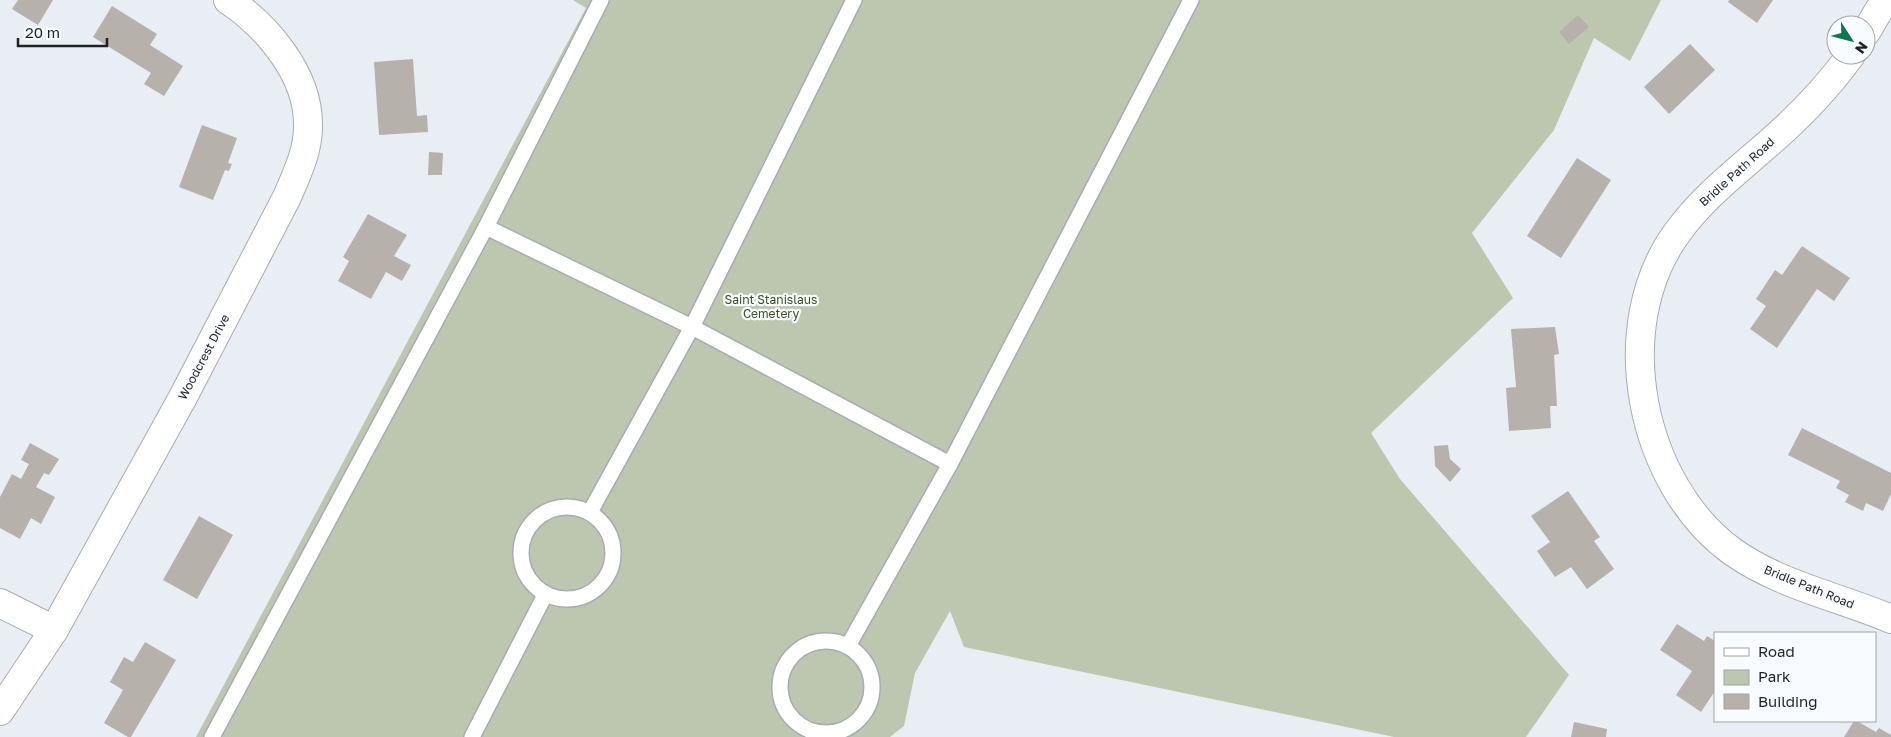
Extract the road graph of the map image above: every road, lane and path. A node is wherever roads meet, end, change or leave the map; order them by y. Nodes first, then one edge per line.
1 (228, 0) edge
2 (600, 0) edge
3 (854, 0) edge
4 (1191, 0) edge
5 (1885, 0) edge
6 (1876, 15) edge
7 (1843, 65) edge
8 (486, 227) junction
9 (692, 327) junction
10 (950, 464) junction
11 (590, 512) junction
12 (545, 595) junction
13 (0, 603) edge
14 (1891, 618) edge
15 (54, 630) junction
16 (848, 646) junction
17 (0, 711) edge
18 (803, 733) edge
19 (212, 737) edge
20 (472, 737) edge

1 - 15 street, Woodcrest Drive
2 - 8 lane
3 - 9 lane
4 - 10 lane
5 - 6 street
7 - 14 street, Bridle Path Road
8 - 9 lane
8 - 19 lane
9 - 10 lane
9 - 11 lane
10 - 16 lane
11 - 12 lane
11 - 12 lane
12 - 20 lane
13 - 15 street
15 - 17 street, Woodcrest Drive
16 - 18 lane
16 - 18 lane

